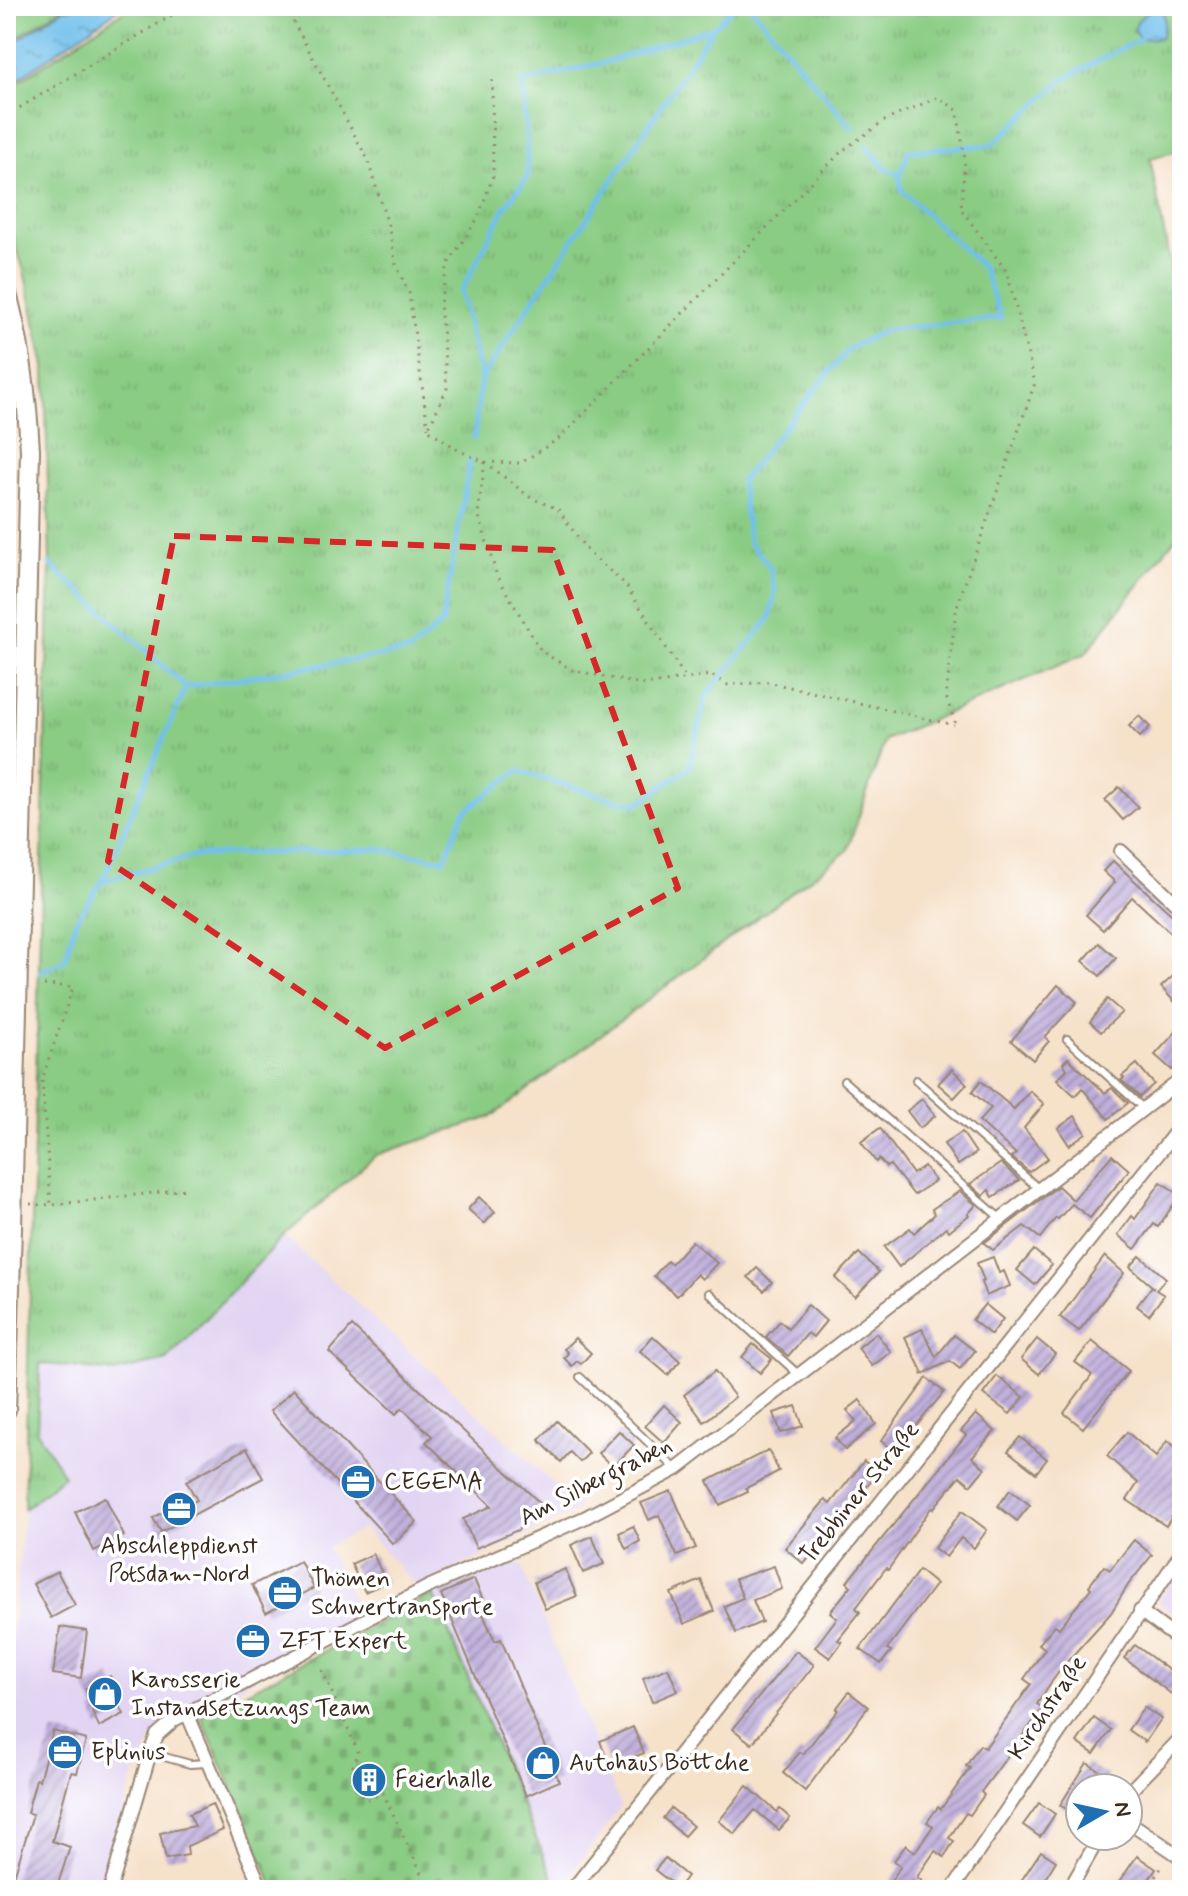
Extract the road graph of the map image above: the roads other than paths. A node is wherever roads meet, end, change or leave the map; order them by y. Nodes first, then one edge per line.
1 (6, 290) edge
2 (1121, 851) dead end
3 (1182, 909) edge
4 (1067, 1039) dead end
5 (1182, 1079) edge
6 (916, 1080) dead end
7 (844, 1081) dead end
8 (1143, 1108) junction
9 (1182, 1124) edge
10 (1040, 1190) junction
11 (1001, 1220) junction
12 (709, 1293) dead end
13 (798, 1375) junction
14 (580, 1377) dead end
15 (6, 1410) edge
16 (677, 1469) junction
17 (1182, 1552) edge
18 (1140, 1611) junction
19 (1182, 1642) edge
20 (187, 1713) junction
21 (1182, 1737) edge
22 (150, 1753) junction
23 (207, 1763) junction
24 (1144, 1776) edge
25 (1144, 1832) edge
26 (1091, 1852) edge
27 (1177, 1855) edge
28 (110, 1890) edge
29 (262, 1890) edge
30 (572, 1890) edge
31 (952, 1890) edge
32 (1069, 1890) edge

1 - 15 main road, bridge
2 - 3 street
4 - 8 lane
5 - 8 street, Am Silbergraben
6 - 10 lane
7 - 11 lane
8 - 10 street, Am Silbergraben
9 - 30 street, Trebbiner Straße
10 - 11 street, Am Silbergraben
11 - 13 street, Am Silbergraben
12 - 13 lane
13 - 16 street, Am Silbergraben
14 - 16 lane
16 - 20 street, Am Silbergraben
17 - 18 street, Kirchstraße
18 - 19 street
18 - 31 street, Kirchstraße
20 - 22 street, Am Silbergraben
20 - 23 street
21 - 24 street
22 - 23 lane
22 - 28 street, Am Silbergraben
23 - 29 street
25 - 27 street
26 - 32 street

